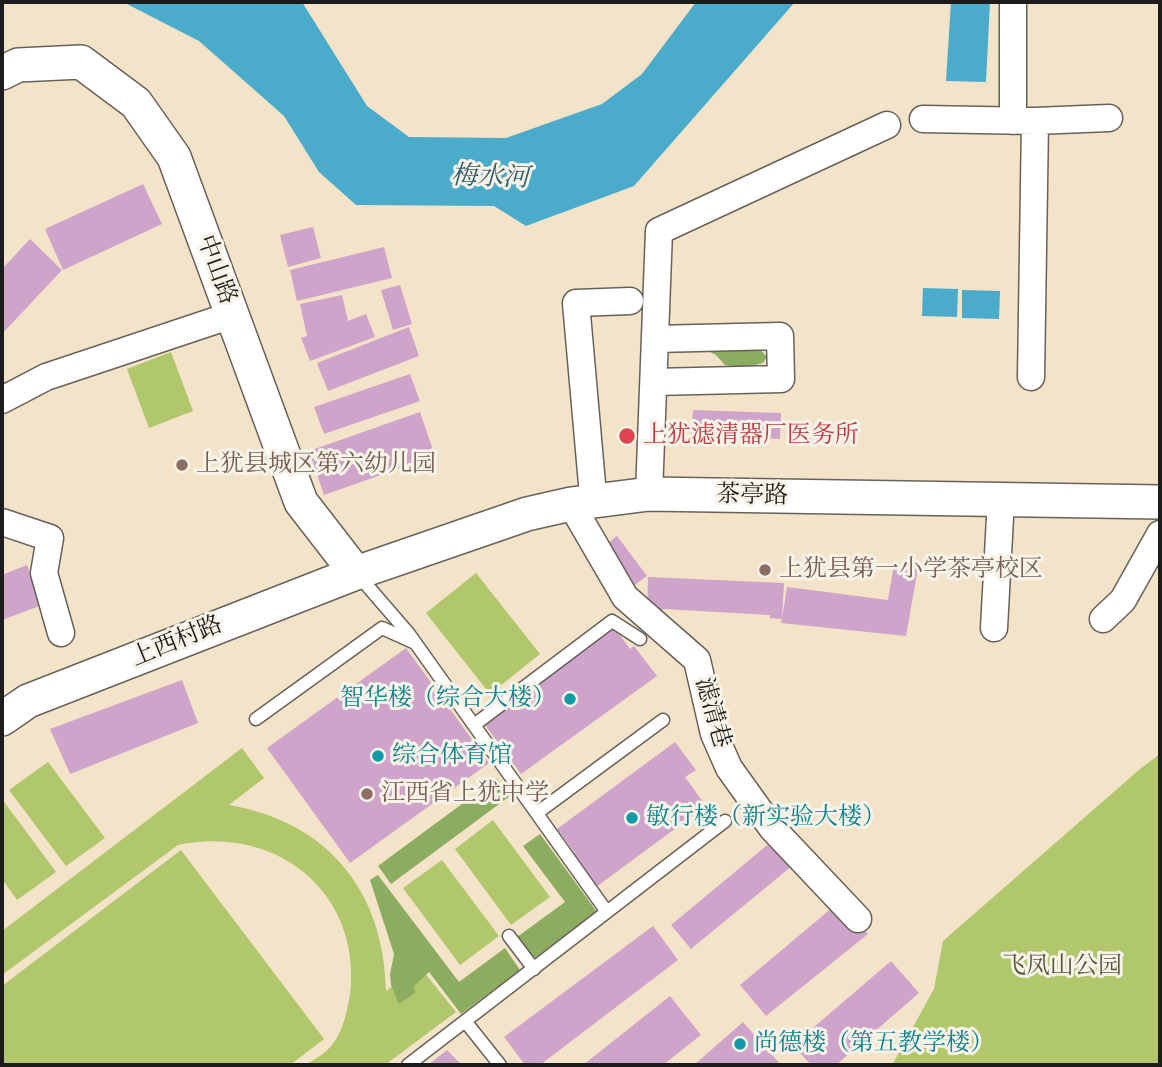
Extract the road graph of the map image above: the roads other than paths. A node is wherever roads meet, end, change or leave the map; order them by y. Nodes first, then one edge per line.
1 (1013, 2) edge
2 (2, 73) edge
3 (1109, 118) dead end
4 (923, 119) dead end
5 (1024, 121) junction
6 (887, 125) dead end
7 (630, 301) dead end
8 (232, 315) junction
9 (655, 339) junction
10 (1031, 377) dead end
11 (654, 382) junction
12 (2, 400) edge
13 (582, 494) junction
14 (649, 494) junction
15 (1001, 499) junction
16 (1160, 502) edge
17 (2, 522) edge
18 (1160, 534) edge
19 (356, 573) junction
20 (1103, 618) dead end
21 (994, 628) dead end
22 (61, 633) dead end
23 (640, 639) dead end
24 (416, 644) junction
25 (2, 719) edge
26 (256, 719) dead end
27 (663, 720) dead end
28 (474, 725) junction
29 (537, 813) junction
30 (725, 821) dead end
31 (607, 912) junction
32 (858, 919) dead end
33 (509, 936) dead end
34 (534, 969) junction
35 (465, 1021) junction
36 (408, 1065) edge
37 (500, 1065) edge

1 - 5 street
2 - 8 street, 中山路
3 - 5 street
4 - 5 street
5 - 10 street
6 - 9 street
7 - 13 street
8 - 12 street
8 - 19 street, 中山路
9 - 11 street
9 - 11 street
11 - 14 street
13 - 14 street, 茶亭路
13 - 19 street, 茶亭路
13 - 32 street, 滤清巷
14 - 15 street, 茶亭路
15 - 16 street, 茶亭路
15 - 21 street
17 - 22 street
18 - 20 street
19 - 24 lane
19 - 25 street, 上西村路
23 - 28 lane
24 - 26 lane
24 - 28 lane
27 - 29 lane
28 - 29 lane
29 - 31 lane
30 - 31 lane
31 - 34 lane
33 - 34 lane
34 - 35 lane
35 - 36 lane
35 - 37 lane

